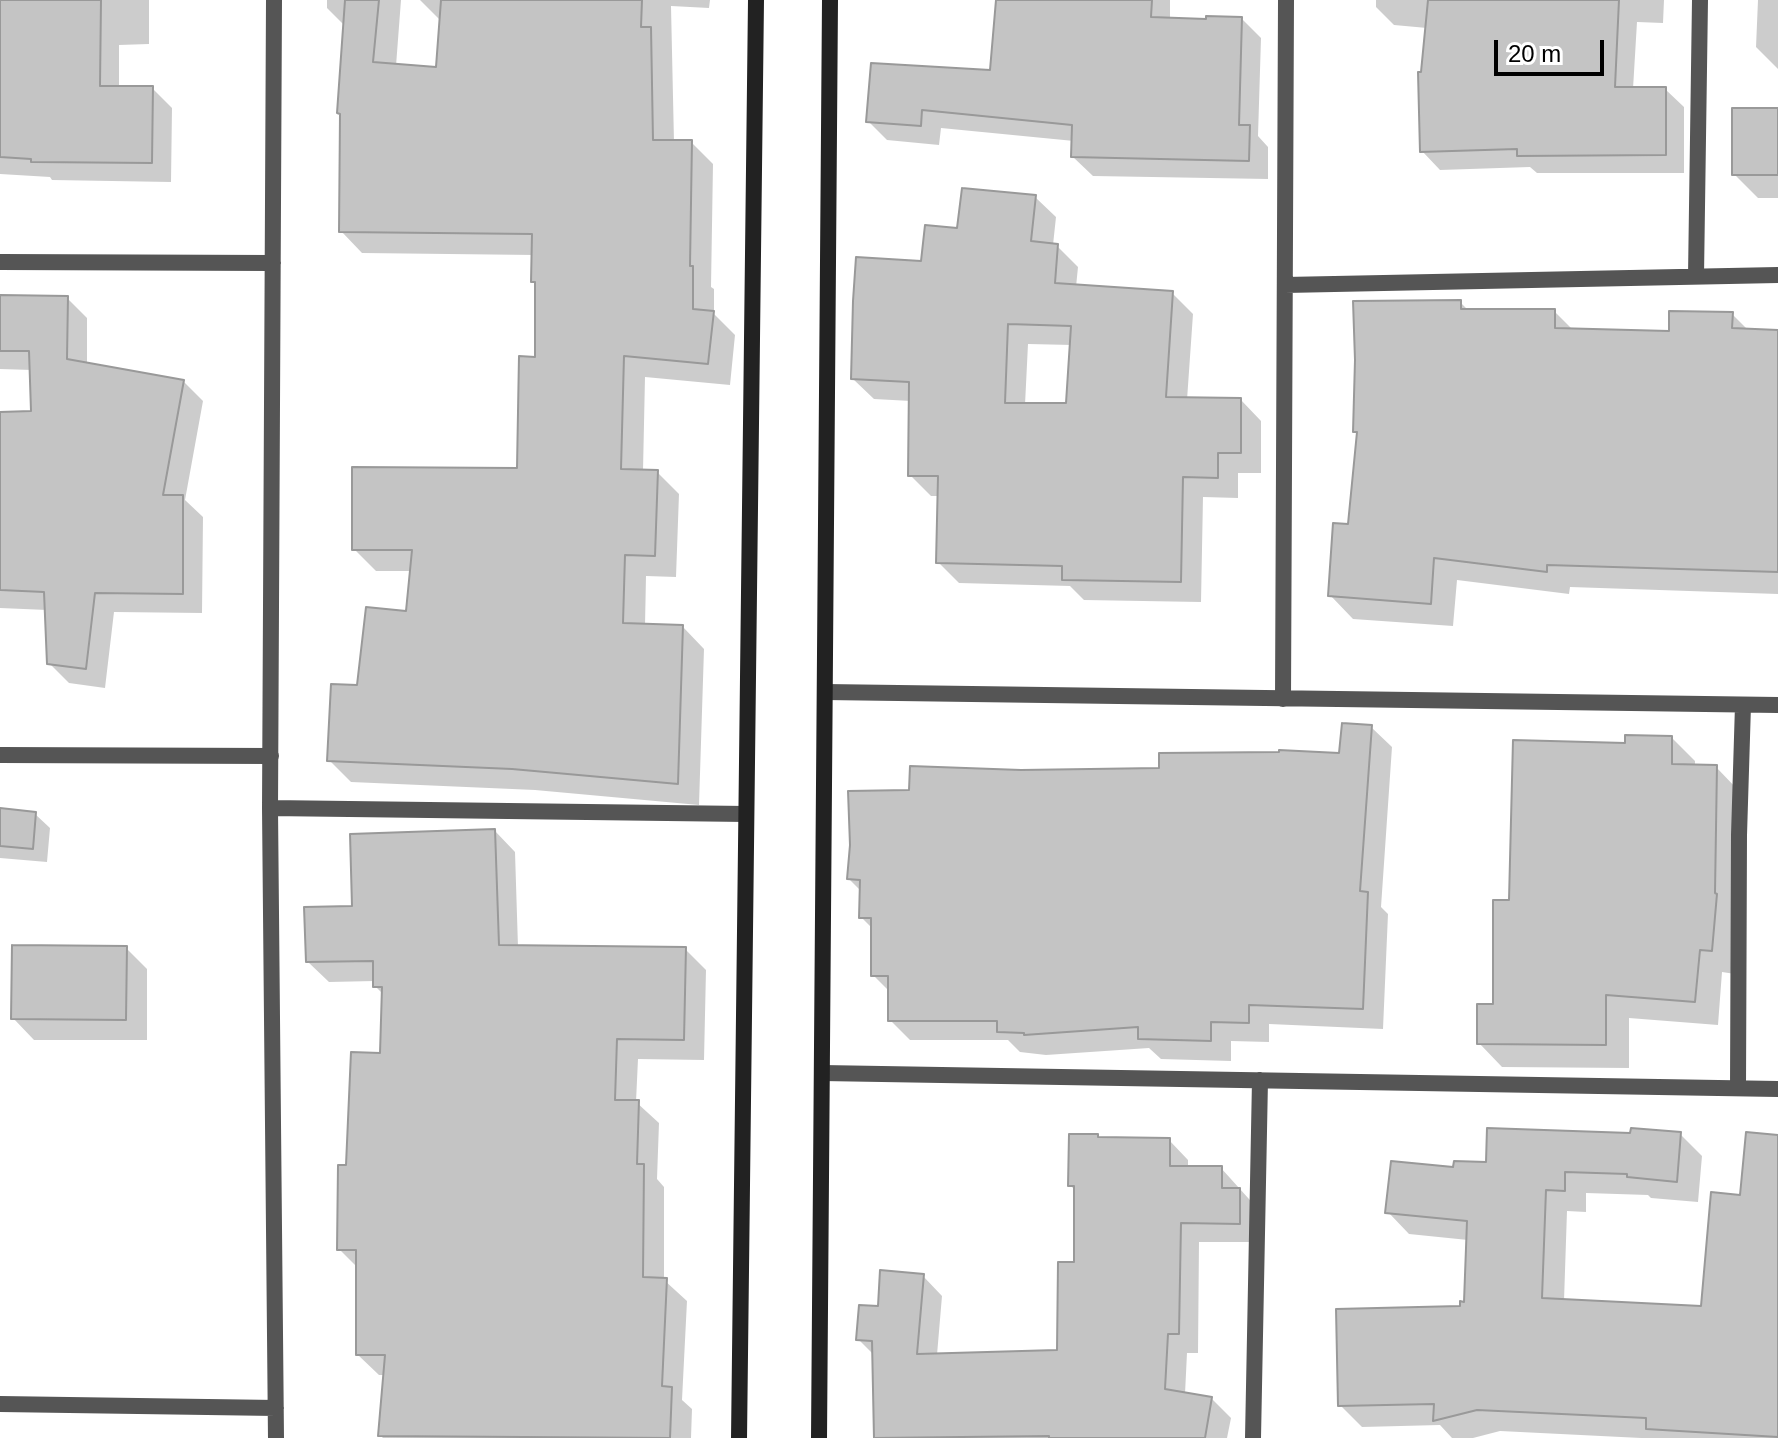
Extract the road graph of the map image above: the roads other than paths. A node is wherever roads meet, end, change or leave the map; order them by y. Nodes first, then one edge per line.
1 (274, 0) edge
2 (756, 0) edge
3 (830, 0) edge
4 (1286, 0) edge
5 (1700, 0) edge
6 (0, 262) edge
7 (273, 263) junction
8 (1778, 275) edge
9 (1696, 276) junction
10 (1285, 285) junction
11 (825, 692) junction
12 (1283, 699) junction
13 (1743, 705) junction
14 (1778, 705) edge
15 (0, 755) edge
16 (271, 756) junction
17 (270, 808) junction
18 (746, 814) junction
19 (822, 1073) junction
20 (1260, 1080) junction
21 (1738, 1088) junction
22 (1778, 1089) edge
23 (0, 1404) edge
24 (276, 1408) junction
25 (276, 1438) edge
26 (739, 1438) edge
27 (819, 1438) edge
28 (1253, 1438) edge

1 - 7 street
2 - 18 street
3 - 11 street
4 - 10 street
5 - 9 street
6 - 7 street
7 - 16 street
8 - 9 street
9 - 10 street
10 - 12 street
11 - 12 street
11 - 19 street
12 - 13 street
13 - 14 street
13 - 21 street
15 - 16 street
16 - 17 street
17 - 18 street
17 - 24 street
18 - 26 street
19 - 20 street
19 - 27 street
20 - 21 street
20 - 28 street
21 - 22 street
23 - 24 street
24 - 25 street

